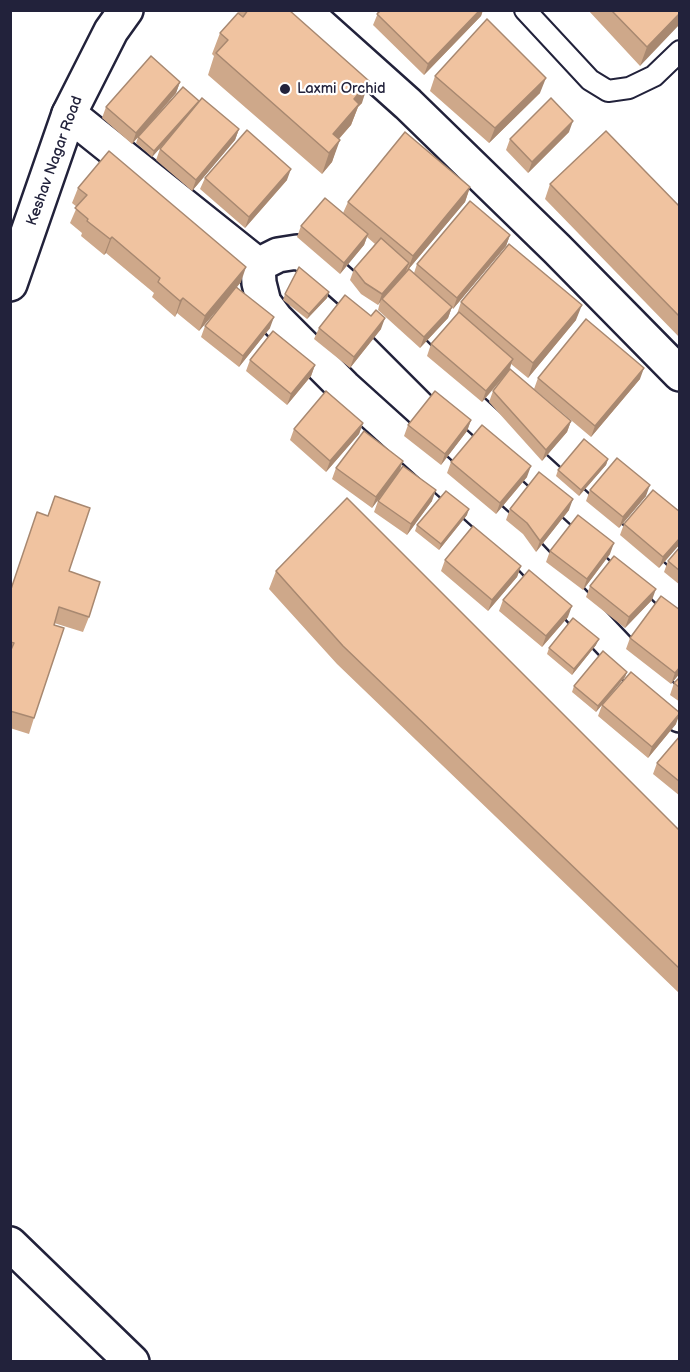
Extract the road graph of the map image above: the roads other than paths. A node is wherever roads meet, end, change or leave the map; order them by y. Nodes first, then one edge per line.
1 (126, 10) edge
2 (303, 10) edge
3 (525, 10) edge
4 (680, 51) edge
5 (69, 114) junction
6 (258, 265) junction
7 (10, 284) edge
8 (680, 374) edge
9 (680, 602) edge
10 (680, 715) edge
11 (10, 1244) edge
12 (132, 1362) edge

1 - 5 street, Keshav Nagar Road
2 - 8 street
3 - 4 lane
5 - 6 street
5 - 7 street, Keshav Nagar Road
6 - 9 street
6 - 10 street
11 - 12 street

